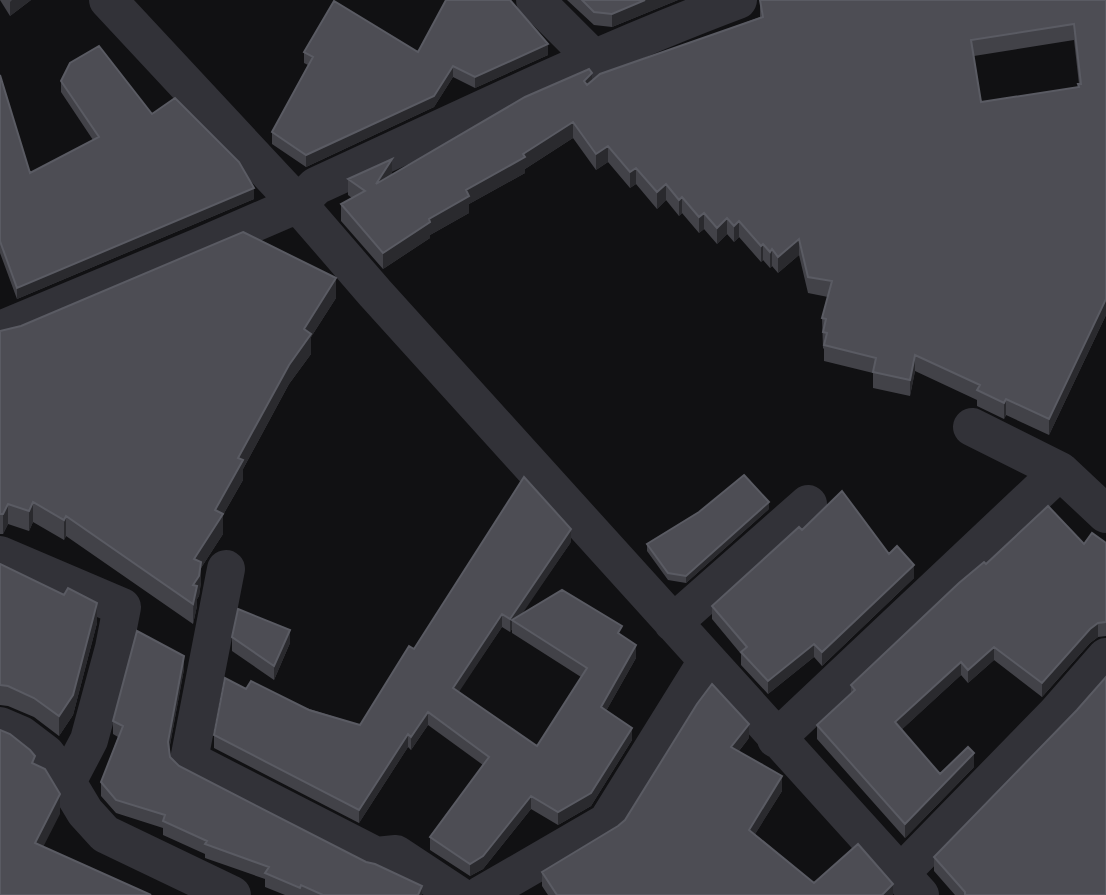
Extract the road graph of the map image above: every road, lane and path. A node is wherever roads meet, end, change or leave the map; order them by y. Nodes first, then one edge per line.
1 (108, 0) edge
2 (535, 0) edge
3 (738, 0) edge
4 (594, 59) junction
5 (298, 204) junction
6 (0, 330) edge
7 (972, 427) dead end
8 (1060, 471) junction
9 (808, 504) dead end
10 (1106, 514) edge
11 (0, 555) edge
12 (226, 569) dead end
13 (673, 623) junction
14 (1106, 657) edge
15 (707, 661) junction
16 (0, 726) edge
17 (776, 739) junction
18 (67, 782) junction
19 (910, 885) edge
20 (232, 895) edge
21 (458, 895) edge
22 (481, 895) edge

1 - 5 street
2 - 4 street
3 - 4 street
4 - 5 street
5 - 6 street
5 - 13 street
7 - 8 street
8 - 10 street
8 - 17 street
9 - 13 street
11 - 18 street
12 - 21 street
13 - 15 street
14 - 19 street
15 - 17 street
15 - 22 street
16 - 18 street
17 - 19 street
18 - 20 street

